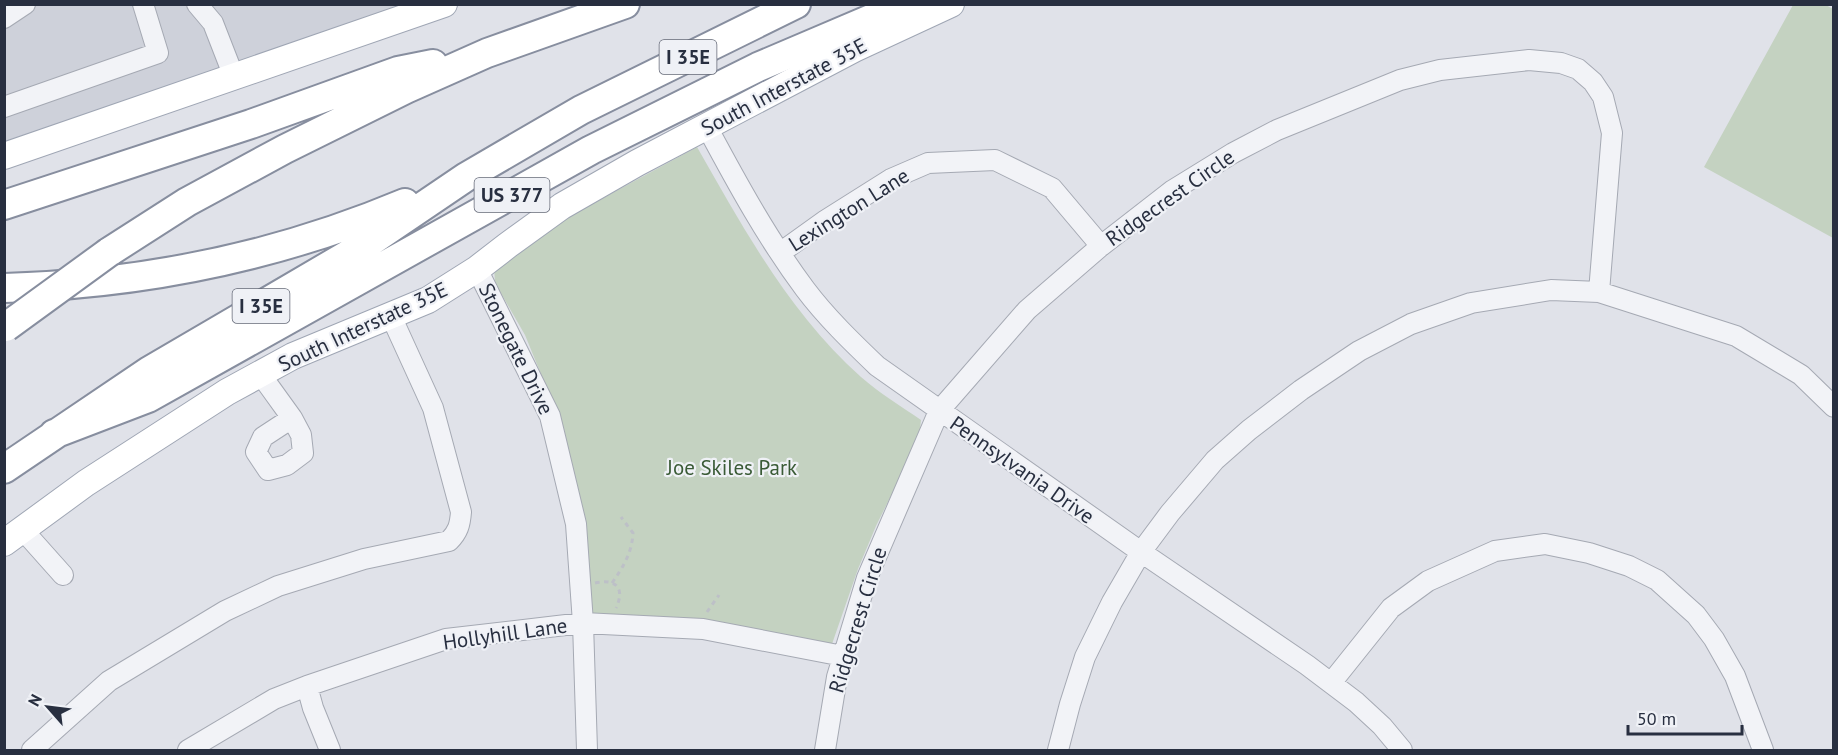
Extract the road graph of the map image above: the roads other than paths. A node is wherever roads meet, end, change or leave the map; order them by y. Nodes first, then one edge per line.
1 (25, 4) edge
2 (143, 4) edge
3 (197, 4) edge
4 (444, 4) edge
5 (625, 4) edge
6 (796, 4) edge
7 (906, 4) edge
8 (951, 4) edge
9 (4, 18) edge
10 (487, 53) junction
11 (234, 77) junction
12 (4, 107) edge
13 (707, 127) junction
14 (4, 156) edge
15 (466, 177) junction
16 (4, 205) edge
17 (1101, 246) junction
18 (780, 253) junction
19 (477, 269) junction
20 (4, 288) edge
21 (1599, 292) junction
22 (390, 316) junction
23 (5, 327) edge
24 (261, 375) junction
25 (1833, 407) edge
26 (939, 411) junction
27 (292, 418) dead end
28 (54, 434) junction
29 (4, 469) edge
30 (13, 536) edge
31 (1141, 552) junction
32 (63, 575) dead end
33 (583, 623) junction
34 (843, 656) junction
35 (1331, 683) junction
36 (307, 686) junction
37 (32, 750) edge
38 (188, 750) edge
39 (330, 750) edge
40 (588, 750) edge
41 (825, 750) edge
42 (1058, 750) edge
43 (1402, 750) edge
44 (1763, 750) edge

1 - 9 street
2 - 12 street
3 - 11 street
4 - 11 main road
5 - 10 highway
6 - 15 highway, I 35E
7 - 28 highway, US 377
8 - 13 main road, South Interstate 35E
10 - 16 highway
10 - 23 highway, bridge
11 - 14 main road
13 - 18 street, Pennsylvania Drive
13 - 19 main road, South Interstate 35E
15 - 20 highway
15 - 28 highway, I 35E
17 - 18 street, Lexington Lane
17 - 21 street, Ridgecrest Circle
17 - 26 street, Ridgecrest Circle
18 - 26 street, Pennsylvania Drive
19 - 22 main road, South Interstate 35E
19 - 33 street, Stonegate Drive
21 - 25 street
21 - 31 street
22 - 24 main road, South Interstate 35E
22 - 37 street
24 - 27 street
24 - 30 main road, South Interstate 35E
26 - 31 street, Pennsylvania Drive
26 - 34 street, Ridgecrest Circle
28 - 29 highway, I 35E
30 - 32 street
31 - 35 street, Pennsylvania Drive
31 - 42 street
33 - 34 street, Hollyhill Lane
33 - 36 street, Hollyhill Lane
33 - 40 street, Stonegate Drive
34 - 41 street, Ridgecrest Circle
35 - 43 street, Pennsylvania Drive
35 - 44 street
36 - 38 street, Hollyhill Lane
36 - 39 street

